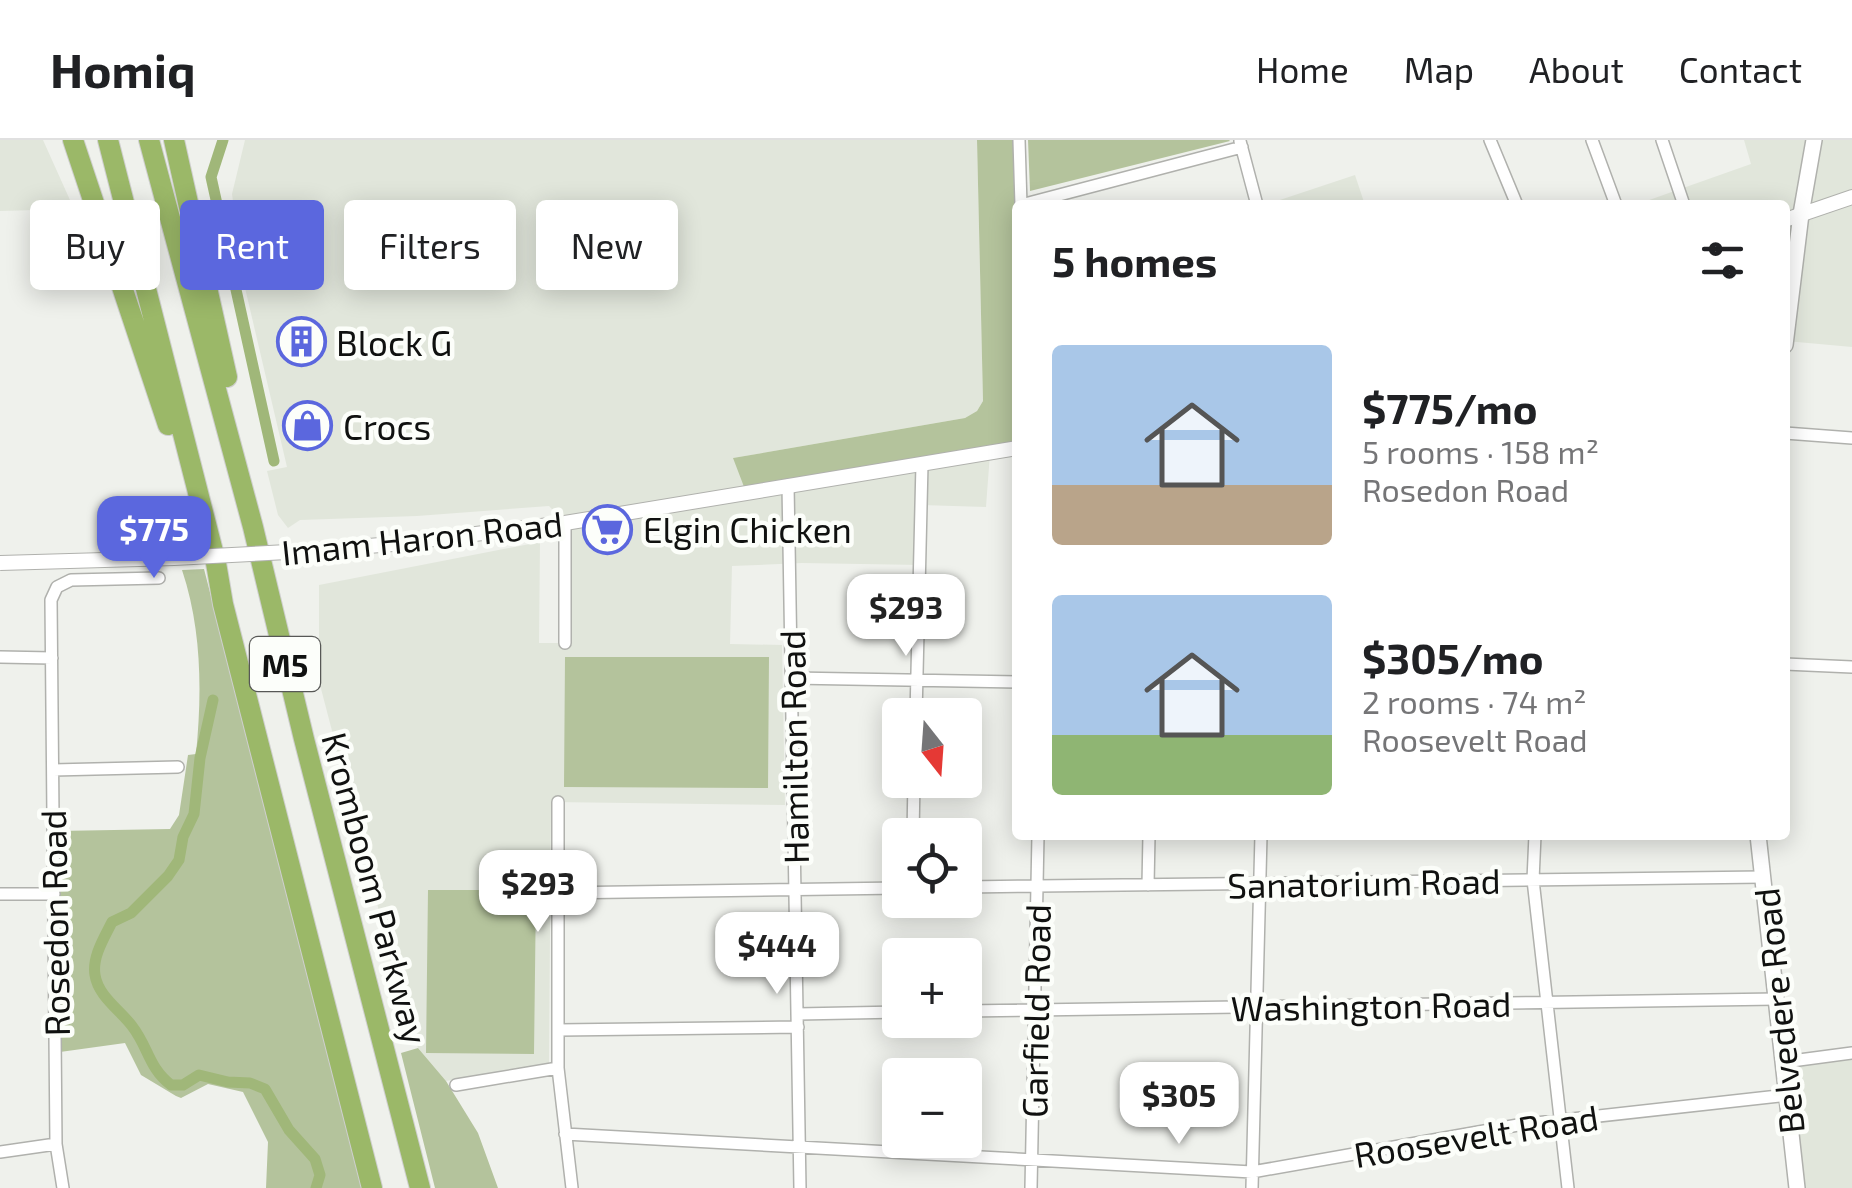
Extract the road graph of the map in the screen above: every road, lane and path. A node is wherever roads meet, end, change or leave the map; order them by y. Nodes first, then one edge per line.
1 (73, 140) edge
2 (108, 140) edge
3 (149, 140) edge
4 (174, 140) edge
5 (1019, 140) edge
6 (1490, 140) edge
7 (1592, 140) edge
8 (1662, 140) edge
9 (1814, 140) edge
10 (1241, 144) edge
11 (1852, 197) edge
12 (1021, 200) edge
13 (1039, 200) edge
14 (1256, 200) edge
15 (1515, 200) edge
16 (1614, 200) edge
17 (1682, 200) edge
18 (1793, 217) edge
19 (1790, 265) edge
20 (1790, 433) edge
21 (1852, 438) edge
22 (1012, 449) edge
23 (922, 464) junction
24 (788, 485) junction
25 (565, 523) junction
26 (253, 527) junction
27 (0, 563) edge
28 (159, 578) dead end
29 (223, 604) junction
30 (565, 644) dead end
31 (0, 658) edge
32 (52, 658) junction
33 (1790, 664) edge
34 (1852, 668) edge
35 (793, 678) junction
36 (916, 680) junction
37 (1012, 682) edge
38 (916, 698) edge
39 (178, 766) dead end
40 (52, 770) junction
41 (558, 802) dead end
42 (1038, 840) edge
43 (1150, 840) edge
44 (1261, 840) edge
45 (1534, 840) edge
46 (1759, 840) edge
47 (1763, 877) junction
48 (1534, 880) junction
49 (1260, 883) junction
50 (1148, 885) junction
51 (1037, 886) junction
52 (982, 887) edge
53 (882, 888) edge
54 (795, 889) junction
55 (558, 892) junction
56 (0, 894) edge
57 (54, 894) junction
58 (1777, 998) junction
59 (1546, 1002) junction
60 (1256, 1006) junction
61 (1035, 1010) junction
62 (982, 1011) edge
63 (882, 1014) edge
64 (798, 1021) junction
65 (559, 1030) junction
66 (1852, 1053) edge
67 (1784, 1062) junction
68 (558, 1068) junction
69 (456, 1084) dead end
70 (1788, 1095) junction
71 (1560, 1120) junction
72 (566, 1134) junction
73 (56, 1144) junction
74 (800, 1146) junction
75 (0, 1152) edge
76 (1032, 1160) junction
77 (1252, 1172) junction
78 (64, 1188) edge
79 (372, 1188) edge
80 (420, 1188) edge
81 (572, 1188) edge
82 (800, 1188) edge
83 (1031, 1188) edge
84 (1252, 1188) edge
85 (1568, 1188) edge
86 (1797, 1188) edge

1 - 29 highway
2 - 29 highway, M5
3 - 26 highway, Kromboom Parkway / M5
4 - 26 highway
5 - 12 street
6 - 15 street
7 - 16 street
8 - 17 street
9 - 18 main road
10 - 13 street
10 - 14 street
11 - 18 street
18 - 19 main road
20 - 21 street
22 - 23 street, Imam Haron Road
23 - 24 street, Imam Haron Road
23 - 36 street
24 - 25 street, Imam Haron Road
24 - 35 street, Hamilton Road
25 - 27 street, Imam Haron Road, bridge
25 - 30 street
26 - 80 highway, Kromboom Parkway / M5
28 - 32 street, Rosedon Road
29 - 79 highway, M5
31 - 32 street
32 - 40 street, Rosedon Road
33 - 34 street
35 - 36 street
35 - 54 street, Hamilton Road
36 - 37 street
36 - 38 street
39 - 40 street
40 - 57 street, Rosedon Road
41 - 55 street
42 - 51 street, Garfield Road
43 - 50 street
44 - 49 street
45 - 48 street
46 - 47 main road, Belvedere Road
47 - 48 street, Sanatorium Road
47 - 58 main road, Belvedere Road
48 - 49 street, Sanatorium Road
48 - 59 street
49 - 50 street, Sanatorium Road
49 - 60 street
50 - 51 street, Sanatorium Road
51 - 52 street, Sanatorium Road
51 - 61 street, Garfield Road
53 - 54 street
54 - 55 street
54 - 64 street, Hamilton Road
55 - 65 street
56 - 57 street
57 - 73 street, Rosedon Road
58 - 59 street, Washington Road
58 - 67 main road, Belvedere Road
59 - 60 street, Washington Road
59 - 71 street
60 - 61 street, Washington Road
60 - 77 street
61 - 62 street, Washington Road
61 - 76 street, Garfield Road
63 - 64 street
64 - 65 street
64 - 74 street, Hamilton Road
65 - 68 street
66 - 67 street
67 - 70 main road, Belvedere Road
68 - 69 street
68 - 72 street
70 - 71 street, Roosevelt Road
70 - 86 main road, Belvedere Road
71 - 77 street, Roosevelt Road
71 - 85 street
72 - 74 street, Roosevelt Road
72 - 81 street
73 - 75 street
73 - 78 street, Rosedon Road
74 - 76 street, Roosevelt Road
74 - 82 street, Hamilton Road
76 - 77 street, Roosevelt Road
76 - 83 street, Garfield Road
77 - 84 street

